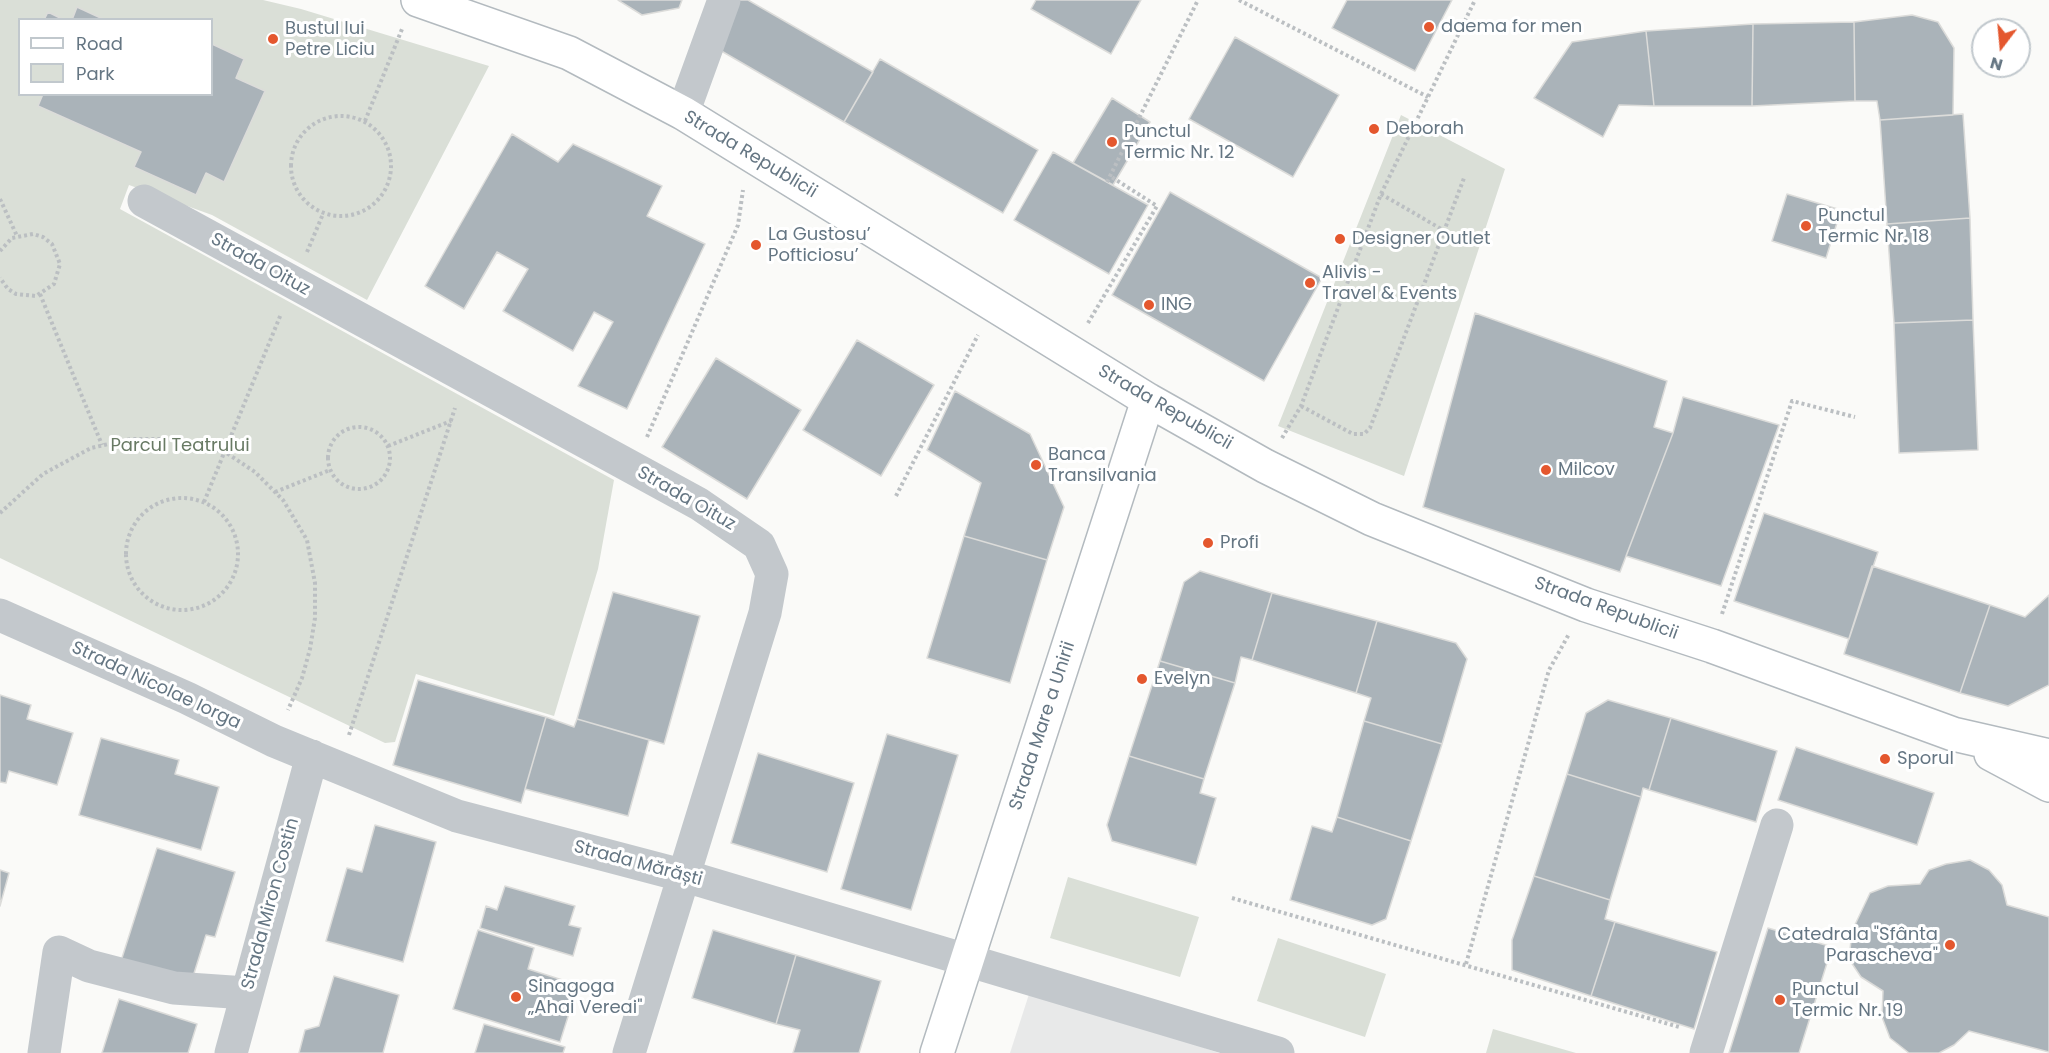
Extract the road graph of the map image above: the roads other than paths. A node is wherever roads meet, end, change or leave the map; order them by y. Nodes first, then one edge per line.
1 (724, 0) edge
2 (411, 11) edge
3 (683, 113) junction
4 (144, 201) dead end
5 (1148, 400) junction
6 (0, 615) edge
7 (1953, 734) junction
8 (2049, 756) edge
9 (326, 762) junction
10 (2049, 785) edge
11 (1777, 825) dead end
12 (685, 876) junction
13 (968, 961) junction
14 (246, 993) junction
15 (1709, 1045) edge
16 (44, 1053) edge
17 (231, 1053) edge
18 (629, 1053) edge
19 (938, 1053) edge
20 (1278, 1053) edge

1 - 3 street
2 - 3 main road, Strada Republicii
3 - 5 main road, Strada Republicii
4 - 12 street, Strada Oituz
5 - 7 main road, Strada Republicii
5 - 13 main road, Strada Mare a Unirii
6 - 9 street, Strada Nicolae Iorga
7 - 8 main road, Strada Republicii
7 - 10 main road, Strada Republicii
9 - 12 street, Strada Mărăști
9 - 14 street, Strada Miron Costin
11 - 15 street
12 - 13 street, Strada Mărăști
12 - 18 street, Strada Oituz
13 - 19 main road, Strada Mare a Unirii
13 - 20 street, Strada Mărăști
14 - 16 street
14 - 17 street, Strada Miron Costin

